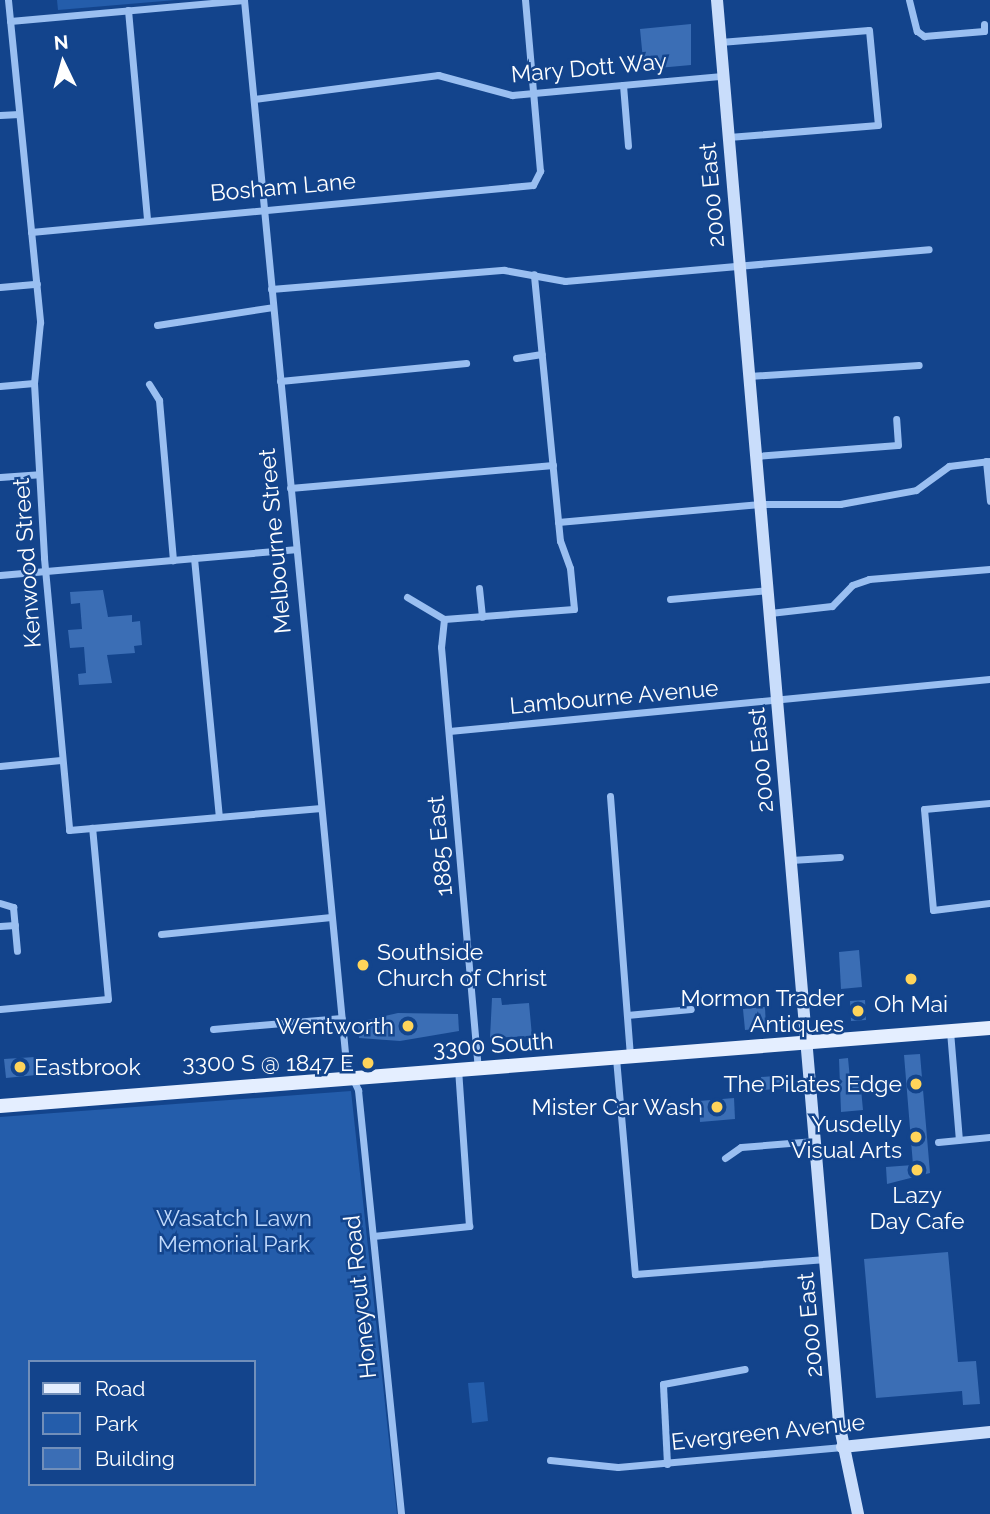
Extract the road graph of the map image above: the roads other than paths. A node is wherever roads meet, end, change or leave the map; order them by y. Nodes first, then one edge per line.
1 (8, 0) edge
2 (244, 0) edge
3 (525, 0) edge
4 (717, 0) edge
5 (909, 0) edge
6 (128, 10) junction
7 (0, 13) edge
8 (9, 17) junction
9 (984, 24) dead end
10 (719, 43) junction
11 (722, 76) junction
12 (623, 85) junction
13 (533, 93) junction
14 (254, 99) junction
15 (19, 114) junction
16 (0, 115) edge
17 (728, 137) junction
18 (628, 146) dead end
19 (264, 208) junction
20 (147, 220) junction
21 (32, 232) junction
22 (929, 248) dead end
23 (739, 267) junction
24 (534, 274) junction
25 (37, 284) junction
26 (0, 287) edge
27 (271, 289) junction
28 (273, 307) junction
29 (156, 325) dead end
30 (542, 354) junction
31 (516, 358) dead end
32 (466, 363) dead end
33 (919, 365) dead end
34 (749, 376) junction
35 (280, 381) junction
36 (34, 383) junction
37 (149, 384) dead end
38 (0, 386) edge
39 (896, 419) dead end
40 (756, 456) junction
41 (988, 461) edge
42 (553, 465) junction
43 (39, 474) junction
44 (0, 477) edge
45 (290, 488) junction
46 (990, 501) edge
47 (760, 504) junction
48 (558, 522) junction
49 (295, 549) junction
50 (194, 558) junction
51 (173, 560) junction
52 (990, 569) edge
53 (46, 571) junction
54 (0, 575) edge
55 (479, 588) dead end
56 (768, 590) junction
57 (407, 597) dead end
58 (670, 599) dead end
59 (770, 614) junction
60 (482, 617) junction
61 (444, 619) junction
62 (990, 679) edge
63 (777, 702) junction
64 (449, 732) junction
65 (61, 760) junction
66 (0, 766) edge
67 (610, 796) dead end
68 (990, 803) edge
69 (321, 808) junction
70 (219, 817) junction
71 (92, 828) junction
72 (839, 857) dead end
73 (791, 860) junction
74 (0, 903) edge
75 (990, 903) edge
76 (331, 917) junction
77 (15, 925) junction
78 (0, 926) edge
79 (161, 934) dead end
80 (18, 951) dead end
81 (0, 1009) edge
82 (691, 1009) dead end
83 (627, 1016) junction
84 (342, 1018) junction
85 (990, 1028) edge
86 (213, 1029) dead end
87 (950, 1031) junction
88 (808, 1044) junction
89 (623, 1058) junction
90 (478, 1069) junction
91 (458, 1070) junction
92 (352, 1077) junction
93 (0, 1106) edge
94 (990, 1137) edge
95 (816, 1140) junction
96 (959, 1140) junction
97 (938, 1142) dead end
98 (725, 1158) dead end
99 (373, 1236) junction
100 (825, 1259) junction
101 (745, 1369) dead end
102 (990, 1432) edge
103 (842, 1447) junction
104 (550, 1460) dead end
105 (667, 1464) junction
106 (401, 1514) edge
107 (858, 1514) edge

1 - 8 street, Kenwood Street
2 - 6 street
2 - 14 street, Melbourne Street
3 - 13 street
4 - 10 street, 2000 East
5 - 9 street
6 - 8 street
6 - 20 street
7 - 8 street
8 - 15 street, Kenwood Street
10 - 11 street, 2000 East
10 - 17 street
11 - 12 street, Mary Dott Way
11 - 17 street, 2000 East
12 - 13 street, Mary Dott Way
12 - 18 street
13 - 14 street, Mary Dott Way
13 - 19 street, Bosham Lane
14 - 19 street, Melbourne Street
15 - 16 street
15 - 21 street, Kenwood Street
17 - 23 street, 2000 East
19 - 20 street, Bosham Lane
19 - 27 street, Melbourne Street
20 - 21 street, Bosham Lane
21 - 25 street, Kenwood Street
22 - 23 street
23 - 24 street
23 - 34 street, 2000 East
24 - 27 street
24 - 30 street
25 - 26 street
25 - 36 street, Kenwood Street
27 - 28 street, Melbourne Street
28 - 29 street
28 - 35 street, Melbourne Street
30 - 31 street
30 - 42 street
32 - 35 street
33 - 34 street
34 - 40 street, 2000 East
35 - 45 street, Melbourne Street
36 - 38 street
36 - 43 street, Kenwood Street
37 - 51 street
39 - 40 street
40 - 47 street, 2000 East
41 - 46 street
41 - 47 street
42 - 45 street
42 - 48 street
43 - 44 street
43 - 53 street, Kenwood Street
45 - 49 street, Melbourne Street
47 - 48 street
47 - 56 street, 2000 East
48 - 60 street
49 - 50 street
49 - 69 street, Melbourne Street
50 - 51 street
50 - 70 street
51 - 53 street
52 - 59 street
53 - 54 street
53 - 65 street, Kenwood Street
55 - 60 street
56 - 58 street
56 - 59 street, 2000 East
57 - 61 street
59 - 63 street, 2000 East
60 - 61 street
61 - 64 street, 1885 East
62 - 63 street, Lambourne Avenue
63 - 64 street, Lambourne Avenue
63 - 73 street, 2000 East
64 - 90 street, 1885 East
65 - 66 street
65 - 71 street, Kenwood Street
67 - 83 street
68 - 75 street
69 - 70 street
69 - 76 street, Melbourne Street
70 - 71 street
71 - 81 street
72 - 73 street
73 - 88 street, 2000 East
74 - 77 street
76 - 79 street
76 - 84 street, Melbourne Street
77 - 78 street
77 - 80 street
82 - 83 street
83 - 89 street
84 - 86 street
84 - 92 street, Melbourne Street
85 - 87 main road, 3300 South
87 - 88 main road, 3300 South
87 - 96 street
88 - 89 main road, 3300 South
88 - 95 street, 2000 East
89 - 90 main road, 3300 South
89 - 100 street
90 - 91 main road, 3300 South
91 - 92 main road, 3300 South
91 - 99 street
92 - 93 main road, 3300 South
92 - 99 street, Honeycut Road
94 - 96 street
95 - 98 street
95 - 100 street, 2000 East
96 - 97 street
99 - 106 street, Honeycut Road
100 - 103 street, 2000 East
101 - 105 street
102 - 103 street, Evergreen Avenue
103 - 105 street, Evergreen Avenue
103 - 107 street, 2000 East
104 - 105 street, Evergreen Avenue

